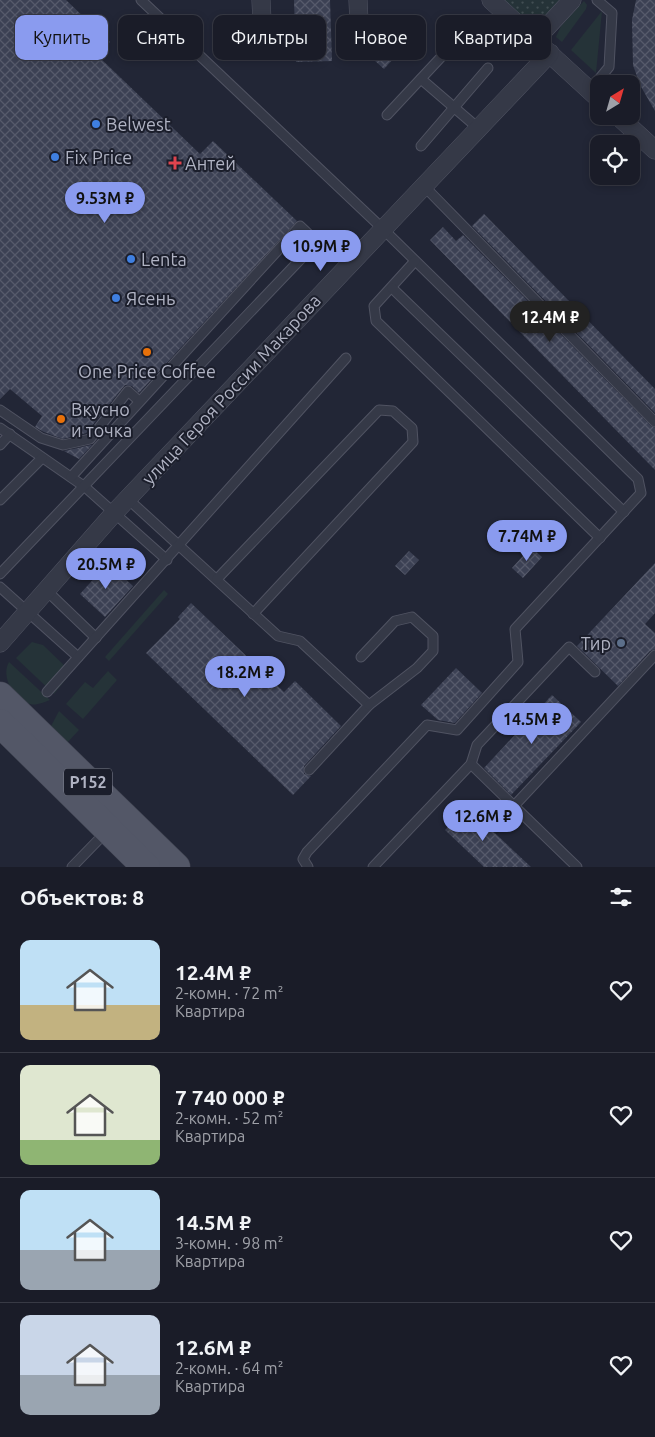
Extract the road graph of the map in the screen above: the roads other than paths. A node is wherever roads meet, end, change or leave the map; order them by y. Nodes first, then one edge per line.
1 (141, 0) edge
2 (261, 0) edge
3 (358, 0) edge
4 (492, 0) edge
5 (572, 0) edge
6 (597, 0) edge
7 (262, 15) edge
8 (359, 15) edge
9 (508, 15) edge
10 (551, 23) edge
11 (551, 54) edge
12 (439, 60) edge
13 (543, 60) edge
14 (488, 68) dead end
15 (605, 75) edge
16 (421, 79) junction
17 (590, 90) edge
18 (455, 107) junction
19 (387, 115) dead end
20 (628, 125) edge
21 (478, 128) junction
22 (421, 146) dead end
23 (655, 150) edge
24 (424, 186) junction
25 (383, 230) junction
26 (415, 261) junction
27 (392, 288) junction
28 (346, 358) dead end
29 (139, 402) junction
30 (0, 410) edge
31 (655, 422) edge
32 (0, 428) edge
33 (10, 434) junction
34 (0, 445) edge
35 (42, 458) junction
36 (71, 477) junction
37 (85, 487) junction
38 (128, 499) junction
39 (0, 500) edge
40 (115, 512) junction
41 (624, 512) junction
42 (600, 538) junction
43 (180, 546) junction
44 (167, 560) junction
45 (0, 574) edge
46 (217, 580) junction
47 (0, 587) edge
48 (46, 590) junction
49 (28, 612) junction
50 (253, 614) junction
51 (96, 638) junction
52 (0, 643) edge
53 (655, 656) edge
54 (78, 657) junction
55 (361, 657) dead end
56 (595, 672) dead end
57 (47, 692) dead end
58 (0, 696) edge
59 (369, 705) junction
60 (0, 723) edge
61 (471, 764) junction
62 (309, 770) dead end
63 (514, 806) junction
64 (108, 830) junction
65 (72, 867) edge
66 (146, 867) edge
67 (176, 867) edge
68 (308, 867) edge
69 (373, 867) edge
70 (577, 867) edge

1 - 25 lane
2 - 7 street
3 - 8 street
4 - 9 street
5 - 10 street
6 - 15 lane
11 - 17 street
12 - 16 lane
13 - 21 street, улица Героя России Макарова
14 - 18 lane
16 - 18 lane
16 - 19 lane
18 - 21 lane
18 - 22 lane
20 - 23 street
21 - 24 street, улица Героя России Макарова
24 - 25 street, улица Героя России Макарова
24 - 31 lane
25 - 26 lane
25 - 38 street, улица Героя России Макарова
26 - 27 lane
26 - 41 lane
27 - 41 lane
27 - 42 lane
28 - 43 lane
29 - 30 lane
29 - 36 lane
29 - 37 lane
32 - 33 lane
33 - 34 lane
33 - 35 lane
35 - 36 lane
35 - 39 lane
36 - 37 lane
37 - 40 lane
37 - 45 lane
38 - 40 street, улица Героя России Макарова
38 - 43 lane
40 - 44 lane
40 - 48 street, улица Героя России Макарова
41 - 42 lane
42 - 68 lane
43 - 44 lane
43 - 46 lane
44 - 51 lane
46 - 50 lane
46 - 50 lane
47 - 49 lane
48 - 49 street, улица Героя России Макарова
48 - 51 lane
49 - 52 street, улица Героя России Макарова
49 - 54 lane
50 - 59 lane
51 - 54 lane
53 - 63 lane
54 - 57 lane
55 - 59 lane
56 - 61 lane
58 - 67 main road, Р152
59 - 62 lane
60 - 64 main road, Р152
61 - 63 lane
61 - 69 lane
63 - 70 lane
64 - 65 lane
64 - 66 main road, Р152

